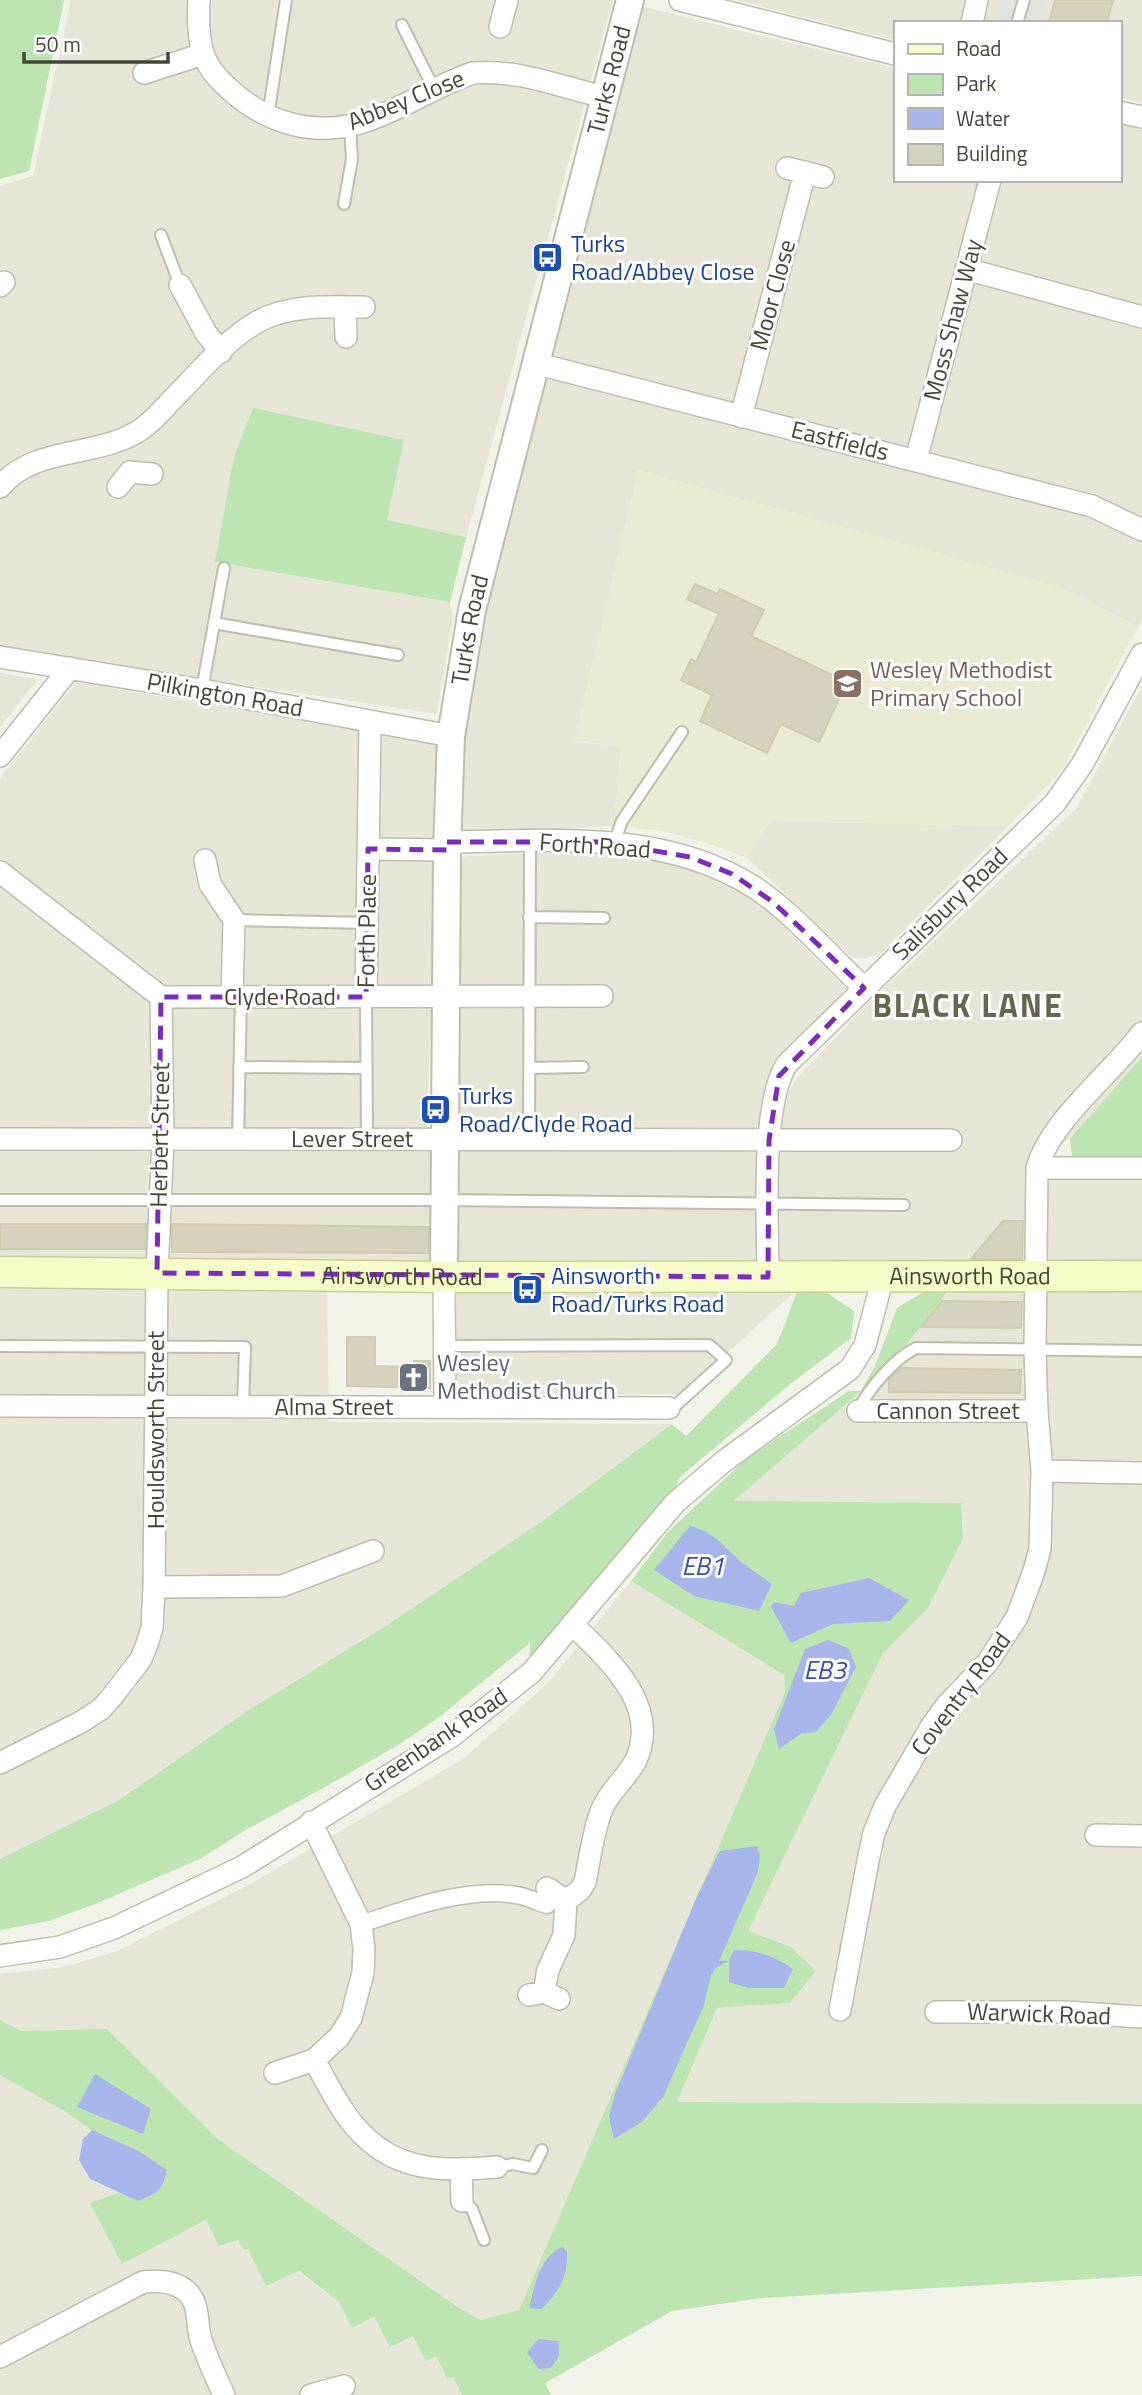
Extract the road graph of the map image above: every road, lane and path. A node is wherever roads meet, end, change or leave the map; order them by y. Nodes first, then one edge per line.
1 (199, 0) edge
2 (286, 0) edge
3 (507, 0) edge
4 (630, 0) edge
5 (680, 0) edge
6 (977, 0) edge
7 (1024, 0) edge
8 (972, 21) edge
9 (1018, 21) edge
10 (402, 25) dead end
11 (500, 27) dead end
12 (203, 54) junction
13 (894, 54) edge
14 (144, 74) dead end
15 (434, 89) junction
16 (604, 97) junction
17 (1121, 112) edge
18 (268, 116) junction
19 (1142, 117) edge
20 (350, 125) junction
21 (805, 172) dead end
22 (989, 182) edge
23 (344, 204) dead end
24 (161, 235) dead end
25 (966, 270) junction
26 (180, 285) joint
27 (1141, 323) edge
28 (346, 337) dead end
29 (221, 352) junction
30 (534, 363) junction
31 (741, 417) junction
32 (120, 440) junction
33 (916, 460) junction
34 (3, 473) edge
35 (152, 474) dead end
36 (1142, 530) edge
37 (224, 568) dead end
38 (214, 623) junction
39 (1142, 654) edge
40 (398, 655) dead end
41 (0, 657) edge
42 (70, 668) junction
43 (202, 690) junction
44 (370, 722) junction
45 (682, 733) dead end
46 (450, 736) junction
47 (0, 756) edge
48 (530, 841) junction
49 (614, 843) junction
50 (447, 846) junction
51 (368, 849) junction
52 (205, 860) dead end
53 (0, 872) edge
54 (529, 917) junction
55 (604, 918) dead end
56 (234, 920) junction
57 (367, 923) junction
58 (864, 988) junction
59 (161, 996) junction
60 (447, 996) junction
61 (529, 996) junction
62 (602, 996) dead end
63 (236, 997) junction
64 (366, 997) junction
65 (1142, 1032) edge
66 (239, 1066) junction
67 (583, 1066) dead end
68 (366, 1068) junction
69 (529, 1068) junction
70 (0, 1139) edge
71 (163, 1139) junction
72 (238, 1139) junction
73 (367, 1139) junction
74 (445, 1140) junction
75 (529, 1140) junction
76 (769, 1140) junction
77 (951, 1140) dead end
78 (1037, 1168) junction
79 (1142, 1168) edge
80 (0, 1200) edge
81 (445, 1200) junction
82 (160, 1201) junction
83 (768, 1202) junction
84 (904, 1205) dead end
85 (0, 1272) edge
86 (157, 1273) junction
87 (1035, 1275) junction
88 (1142, 1276) edge
89 (444, 1277) junction
90 (768, 1277) junction
91 (883, 1277) junction
92 (0, 1346) edge
93 (445, 1346) junction
94 (156, 1347) junction
95 (1035, 1351) junction
96 (1142, 1351) edge
97 (0, 1406) edge
98 (156, 1406) junction
99 (243, 1406) junction
100 (445, 1407) junction
101 (669, 1408) joint
102 (858, 1411) joint
103 (1037, 1411) junction
104 (1042, 1471) junction
105 (1142, 1473) edge
106 (375, 1551) dead end
107 (154, 1587) junction
108 (572, 1624) junction
109 (0, 1763) edge
110 (312, 1822) junction
111 (1096, 1835) dead end
112 (1142, 1836) edge
113 (556, 1894) junction
114 (361, 1924) junction
115 (0, 1956) edge
116 (544, 1995) dead end
117 (840, 2010) dead end
118 (936, 2011) dead end
119 (1142, 2017) edge
120 (314, 2060) junction
121 (275, 2073) dead end
122 (542, 2150) dead end
123 (497, 2167) joint
124 (461, 2170) junction
125 (462, 2201) joint
126 (485, 2240) dead end
127 (0, 2357) edge
128 (344, 2386) dead end
129 (312, 2388) edge
130 (224, 2395) edge

1 - 12 street, Abbey Close
2 - 18 lane
3 - 11 street
4 - 16 street, Turks Road
5 - 13 street
6 - 8 street
7 - 9 lane
10 - 15 lane
12 - 14 street
12 - 18 street, Abbey Close
15 - 16 street, Abbey Close
15 - 20 street, Abbey Close
16 - 30 street, Turks Road
17 - 19 street
18 - 20 street, Abbey Close
20 - 23 lane
21 - 31 street, Moor Close
22 - 25 street, Moss Shaw Way
24 - 26 lane
25 - 27 street
25 - 33 street, Moss Shaw Way
26 - 29 street
28 - 29 street
29 - 32 street
30 - 31 street, Eastfields
30 - 46 street, Turks Road
31 - 33 street, Eastfields
32 - 34 street
32 - 35 street
33 - 36 street, Eastfields
37 - 38 lane
38 - 40 lane
38 - 43 lane
39 - 58 street, Salisbury Road
41 - 42 street, Pilkington Road
42 - 43 street, Pilkington Road
42 - 47 street
43 - 44 street, Pilkington Road
44 - 46 street, Pilkington Road
44 - 51 street, Forth Place
45 - 49 lane
46 - 50 street, Turks Road
48 - 49 street, Forth Road
48 - 50 street, Forth Road
48 - 54 lane
49 - 58 street, Forth Road
50 - 51 street, Forth Road
50 - 60 street, Turks Road
51 - 57 street, Forth Place
52 - 56 street
53 - 59 street
54 - 55 lane
54 - 61 lane
56 - 57 lane
56 - 63 street
57 - 64 street, Forth Place
58 - 76 street, Salisbury Road
59 - 63 street, Clyde Road
59 - 71 street, Herbert Street
60 - 61 street, Clyde Road
60 - 64 street, Clyde Road
60 - 74 street, Turks Road
61 - 62 street, Clyde Road
61 - 69 lane
63 - 64 street, Clyde Road
63 - 66 lane
64 - 68 lane, Forth Place
65 - 78 street
66 - 68 lane
66 - 72 lane
67 - 69 lane
68 - 73 lane, Forth Place
69 - 75 lane
70 - 71 street, Lever Street
71 - 72 street, Lever Street
71 - 82 street, Herbert Street
72 - 73 street, Lever Street
73 - 74 street, Lever Street
74 - 75 street, Lever Street
74 - 81 street, Turks Road
75 - 76 street, Lever Street
76 - 77 street, Lever Street
76 - 83 street, Salisbury Road
78 - 79 street
78 - 87 street, Coventry Road
80 - 82 lane
81 - 82 lane
81 - 83 lane
81 - 89 street, Turks Road
82 - 86 street, Herbert Street
83 - 84 lane
83 - 90 street, Salisbury Road
85 - 86 main road, Ainsworth Road
86 - 89 main road, Ainsworth Road
86 - 94 street, Houldsworth Street
87 - 88 main road, Ainsworth Road
87 - 91 main road, Ainsworth Road
87 - 95 street, Coventry Road
89 - 90 main road, Ainsworth Road
89 - 93 street
90 - 91 main road, Ainsworth Road
91 - 108 street, Greenbank Road
92 - 94 lane
93 - 100 street
93 - 101 lane
94 - 98 street, Houldsworth Street
94 - 99 lane
95 - 96 lane
95 - 102 lane
95 - 103 street, Coventry Road
97 - 98 street, Alma Street
98 - 99 street, Alma Street
98 - 107 street, Houldsworth Street
99 - 100 street, Alma Street
100 - 101 street, Alma Street
102 - 103 street, Cannon Street
103 - 104 street, Coventry Road
104 - 105 street
104 - 117 street, Coventry Road
106 - 107 street
107 - 109 street, Houldsworth Street
108 - 110 street, Greenbank Road
108 - 113 street
110 - 114 street
110 - 115 street, Greenbank Road
111 - 112 street
113 - 114 street
113 - 116 street
114 - 120 street
118 - 119 street, Warwick Road
120 - 121 street
120 - 124 street
122 - 123 lane
123 - 124 street
124 - 125 street
125 - 126 lane
127 - 130 street
128 - 129 street

